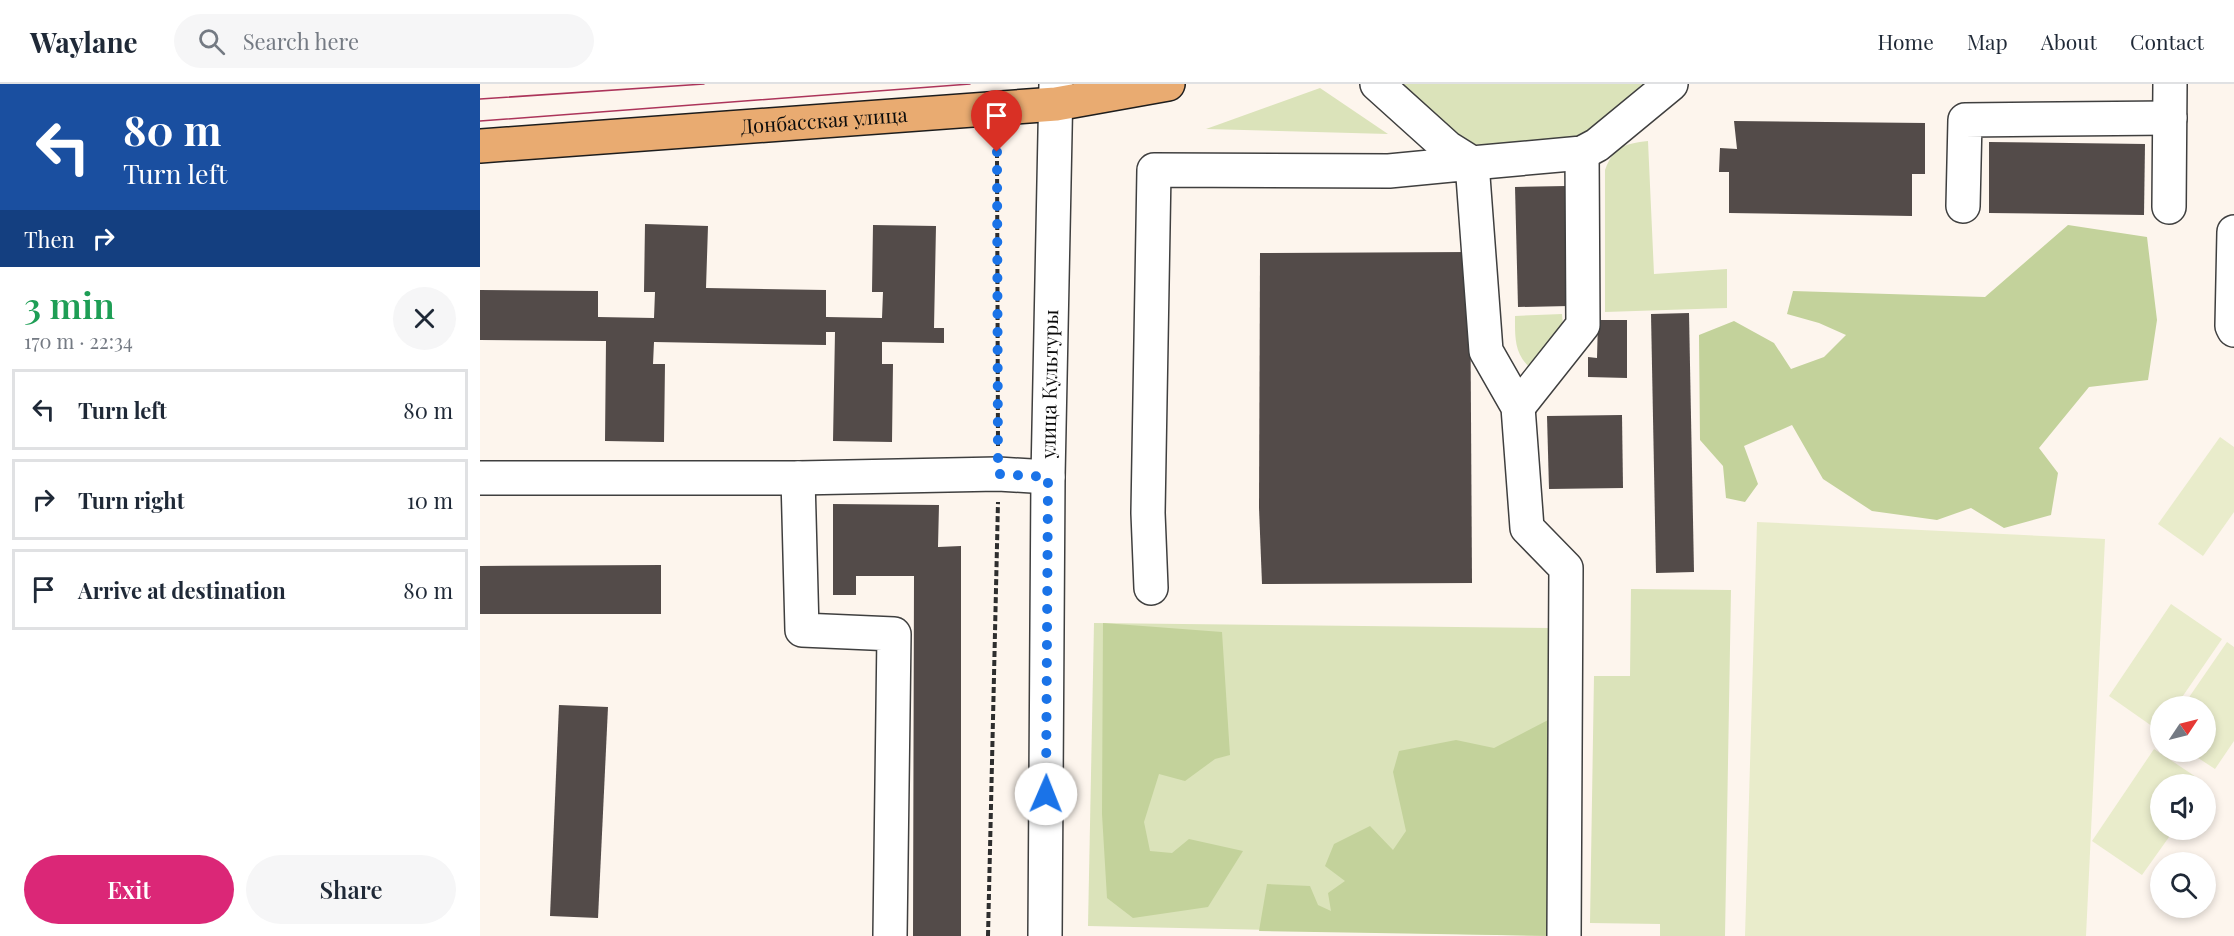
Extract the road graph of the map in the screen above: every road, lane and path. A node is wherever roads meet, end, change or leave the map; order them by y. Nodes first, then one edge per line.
1 (1168, 84) edge
2 (1377, 84) edge
3 (1671, 84) edge
4 (2170, 84) edge
5 (1056, 94) edge
6 (2170, 118) junction
7 (480, 146) edge
8 (997, 152) dead end
9 (1582, 153) junction
10 (1472, 163) junction
11 (1963, 206) dead end
12 (2169, 207) dead end
13 (2234, 232) edge
14 (2234, 330) edge
15 (1518, 407) junction
16 (998, 474) junction
17 (1048, 477) junction
18 (480, 478) edge
19 (798, 478) junction
20 (1151, 588) dead end
21 (890, 936) edge
22 (988, 936) edge
23 (1045, 936) edge
24 (1564, 936) edge

1 - 5 main road, Донбасская улица
2 - 10 street
3 - 9 street
4 - 6 street
5 - 7 main road, Донбасская улица
5 - 17 street, улица Культуры
6 - 11 street
6 - 12 street
8 - 16 path
9 - 10 street
9 - 15 street
10 - 15 street
10 - 20 street
13 - 14 street
15 - 24 street
16 - 17 street
16 - 19 street
16 - 22 path
17 - 23 street, улица Культуры
18 - 19 street
19 - 21 street

